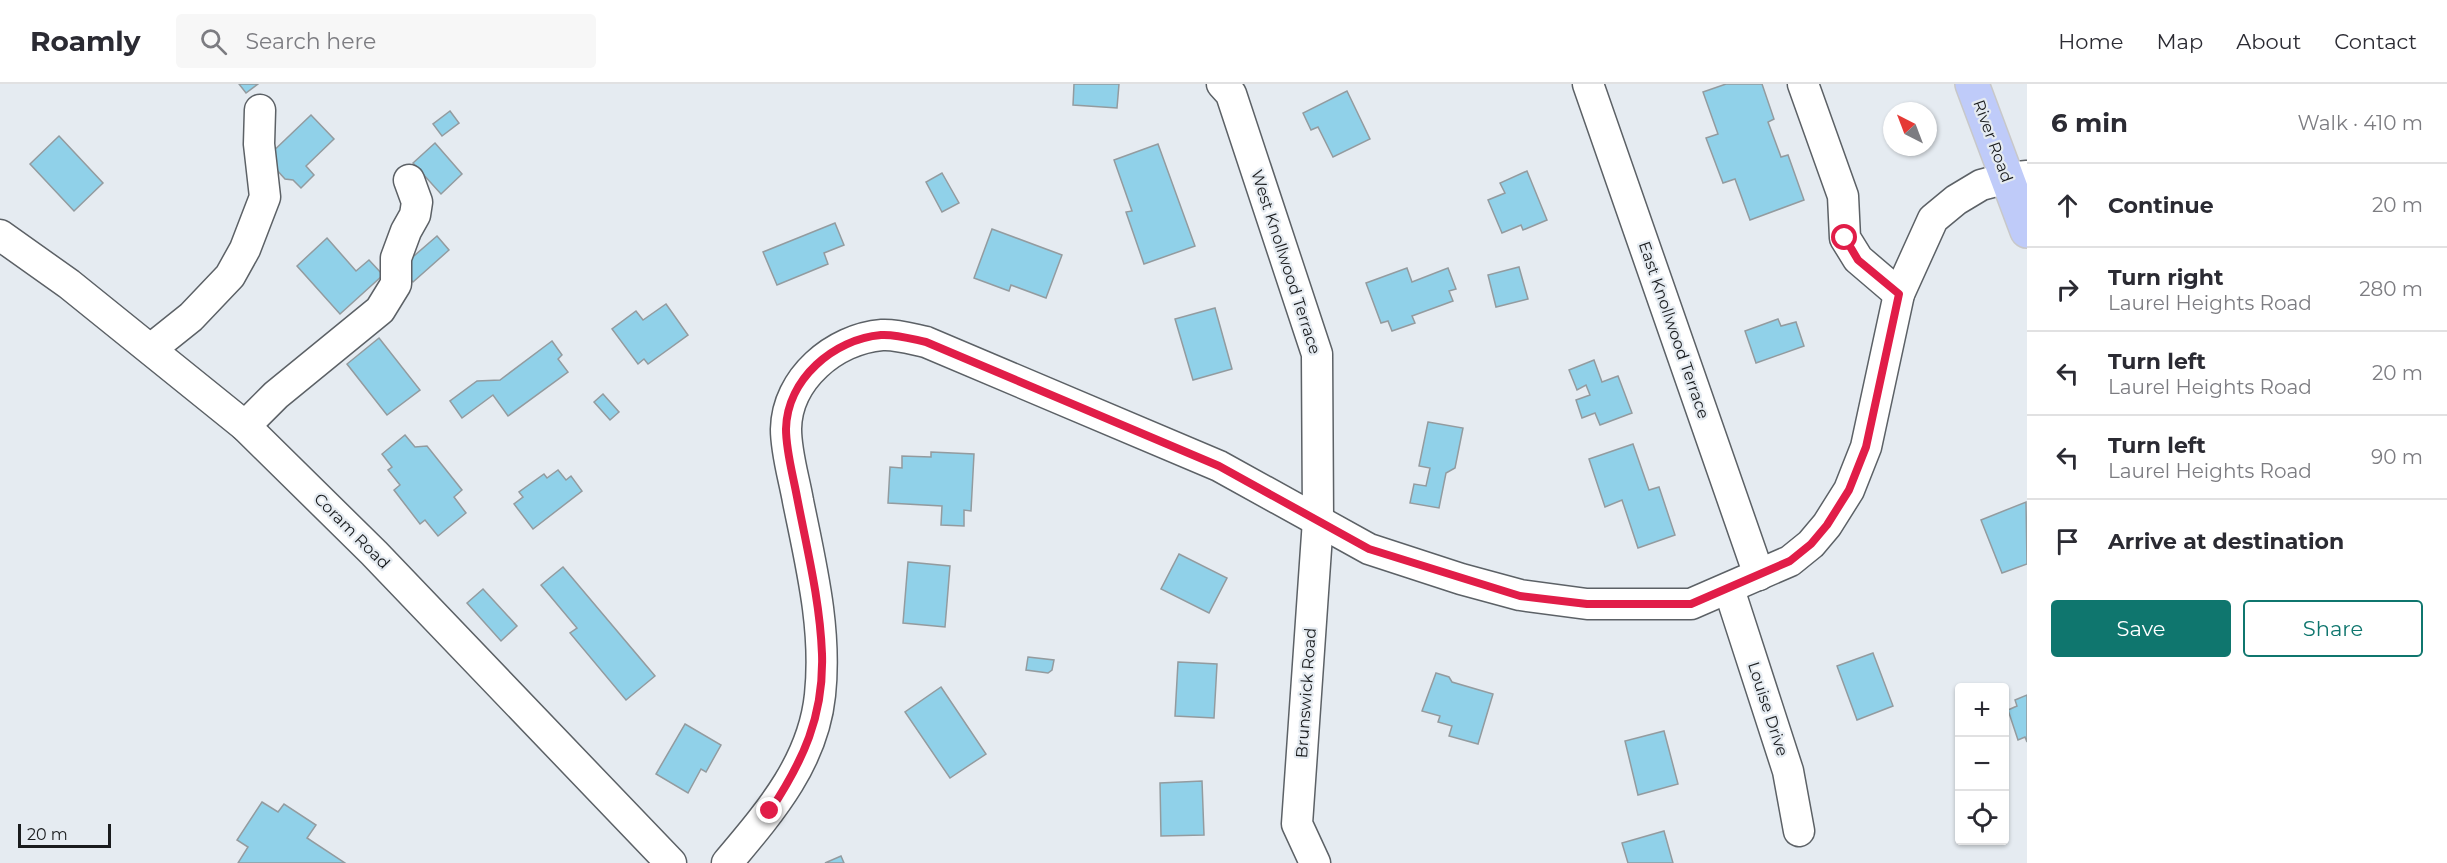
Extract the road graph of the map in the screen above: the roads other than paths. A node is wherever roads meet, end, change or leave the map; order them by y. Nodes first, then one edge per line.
1 (1222, 84) edge
2 (1588, 84) edge
3 (1803, 84) edge
4 (1972, 84) edge
5 (260, 110) dead end
6 (2017, 177) edge
7 (409, 180) dead end
8 (2027, 231) edge
9 (0, 235) edge
10 (1899, 294) junction
11 (151, 350) junction
12 (245, 426) junction
13 (1318, 520) junction
14 (1758, 575) junction
15 (1729, 588) junction
16 (1799, 831) dead end
17 (671, 863) edge
18 (727, 863) edge
19 (1315, 863) edge

1 - 13 street, West Knollwood Terrace
2 - 14 street, East Knollwood Terrace
3 - 10 street
4 - 6 main road, River Road
5 - 11 street
6 - 8 main road, River Road
6 - 10 street
7 - 12 street
9 - 11 street, Coram Road
10 - 14 street
11 - 12 street, Coram Road
12 - 17 street, Coram Road
13 - 15 street
13 - 18 street
13 - 19 street, Brunswick Road
14 - 15 street
15 - 16 street, Louise Drive

